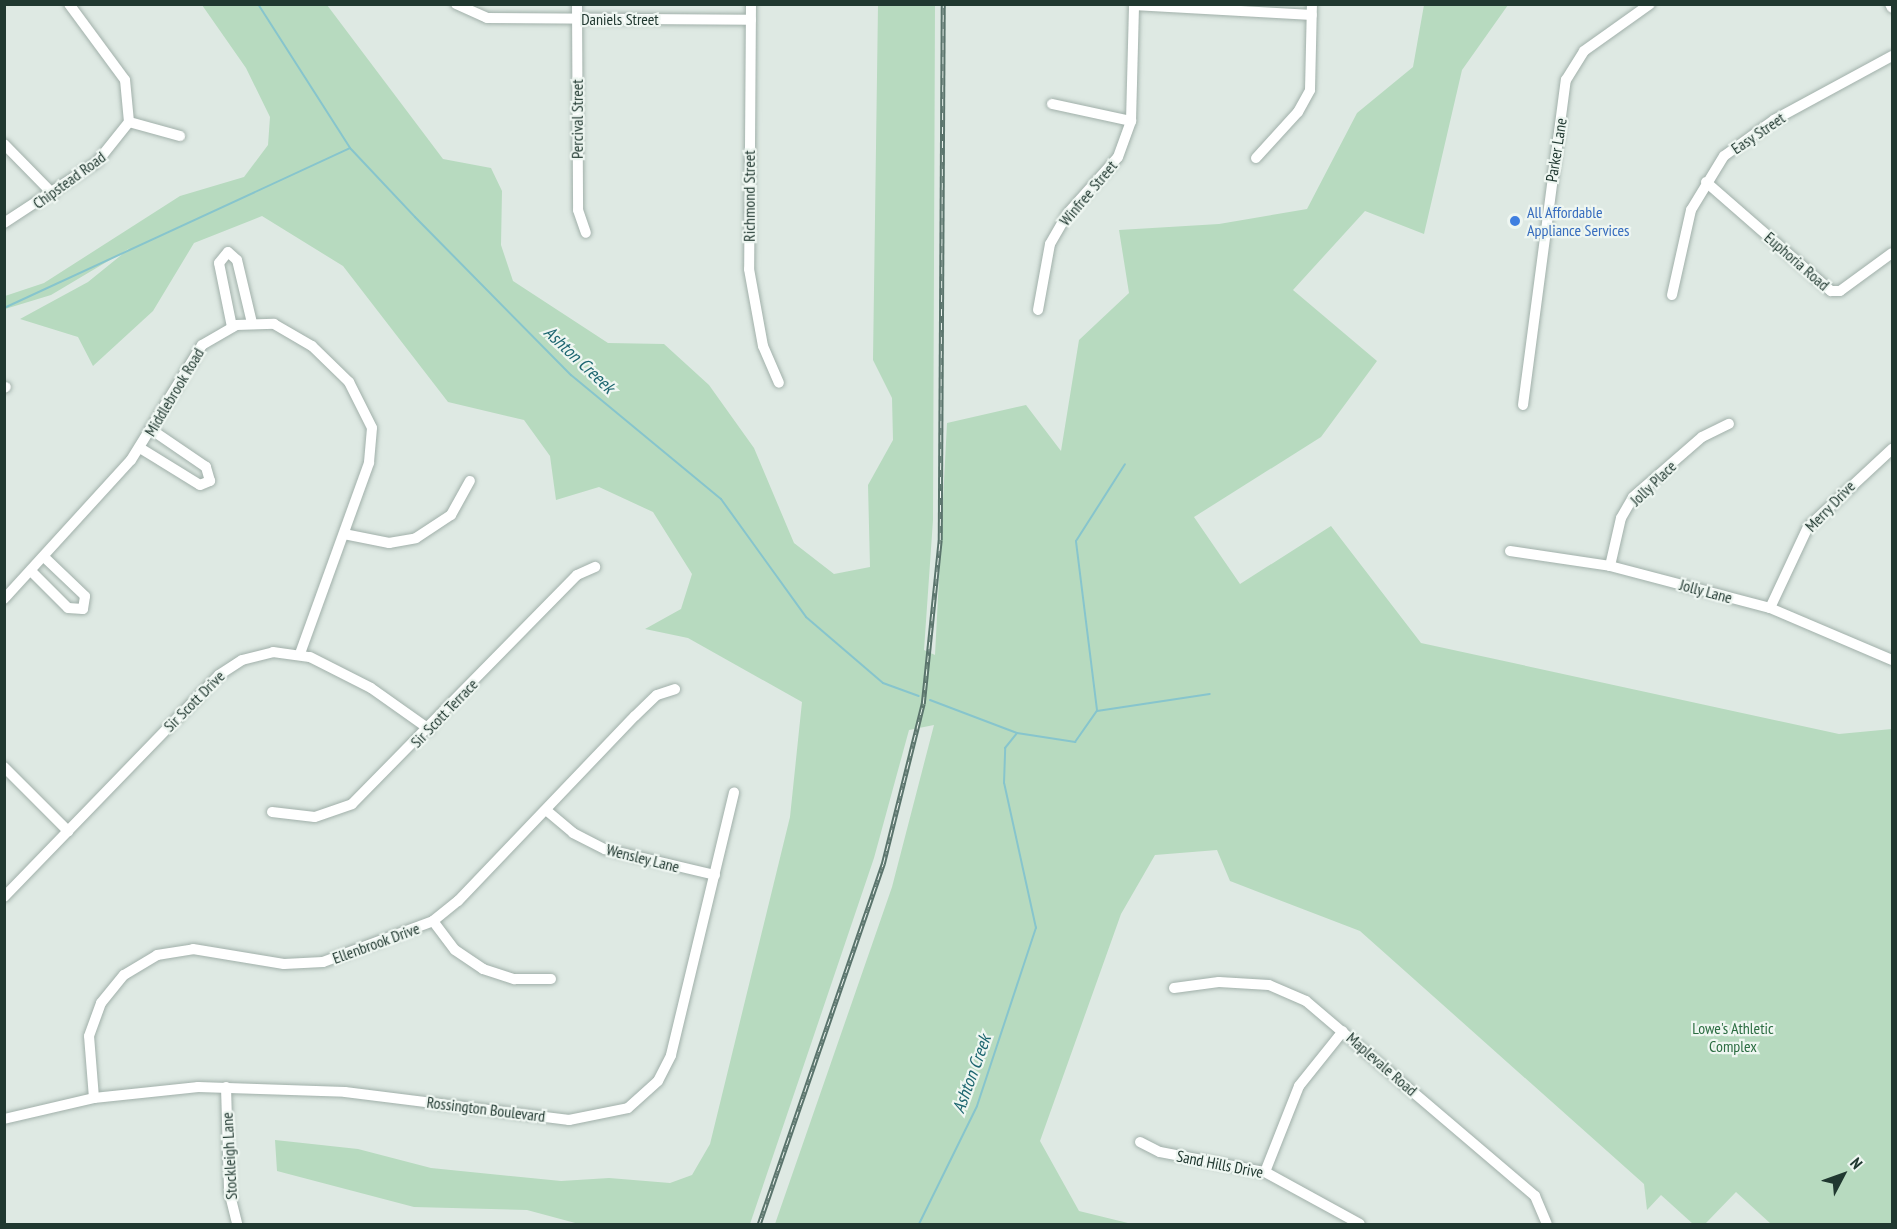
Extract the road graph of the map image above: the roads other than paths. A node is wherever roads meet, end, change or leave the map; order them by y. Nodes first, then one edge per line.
1 (69, 4) edge
2 (456, 4) edge
3 (577, 4) edge
4 (751, 4) edge
5 (1650, 4) edge
6 (1890, 4) edge
7 (1134, 5) edge
8 (1893, 8) edge
9 (1312, 10) edge
10 (577, 19) junction
11 (751, 20) junction
12 (1893, 56) edge
13 (1052, 104) dead end
14 (1131, 121) junction
15 (129, 122) junction
16 (180, 136) dead end
17 (4, 144) edge
18 (1256, 158) dead end
19 (1706, 182) junction
20 (54, 194) junction
21 (4, 223) edge
22 (586, 233) dead end
23 (1893, 253) edge
24 (1672, 295) dead end
25 (1038, 310) dead end
26 (252, 322) junction
27 (232, 327) junction
28 (779, 383) dead end
29 (1523, 405) dead end
30 (1729, 424) dead end
31 (152, 430) junction
32 (140, 448) junction
33 (1893, 449) edge
34 (470, 481) dead end
35 (344, 534) junction
36 (1510, 551) dead end
37 (44, 557) junction
38 (1610, 566) junction
39 (595, 567) dead end
40 (31, 571) junction
41 (4, 599) edge
42 (1770, 608) junction
43 (300, 654) junction
44 (1893, 660) edge
45 (675, 688) dead end
46 (429, 729) junction
47 (4, 767) edge
48 (734, 792) dead end
49 (546, 810) junction
50 (272, 812) dead end
51 (68, 831) junction
52 (715, 875) junction
53 (4, 897) edge
54 (433, 921) junction
55 (551, 979) dead end
56 (1174, 988) dead end
57 (1343, 1031) junction
58 (226, 1087) junction
59 (94, 1098) junction
60 (4, 1119) edge
61 (1140, 1142) dead end
62 (1265, 1172) junction
63 (237, 1224) edge
64 (1360, 1224) edge
65 (1547, 1224) edge

1 - 15 street
2 - 10 street, Daniels Street
3 - 10 street, Percival Street
4 - 11 street, Richmond Street
5 - 29 street, Parker Lane
6 - 8 street
7 - 9 street
7 - 14 street, Winfree Street
9 - 18 street
10 - 11 street, Daniels Street
10 - 22 street, Percival Street
11 - 28 street, Richmond Street
12 - 19 street, Easy Street
13 - 14 street
14 - 25 street, Winfree Street
15 - 16 street
15 - 20 street, Chipstead Road
17 - 20 street
19 - 23 street, Euphoria Road
19 - 24 street, Easy Street
20 - 21 street, Chipstead Road
26 - 27 street, Middlebrook Road
26 - 27 street
26 - 35 street, Middlebrook Road
27 - 31 street, Middlebrook Road
30 - 38 street, Jolly Place
31 - 32 street, Middlebrook Road
31 - 32 street
32 - 37 street, Middlebrook Road
33 - 42 street, Merry Drive
34 - 35 street
35 - 43 street, Middlebrook Road
36 - 38 street, Jolly Lane
37 - 40 street, Middlebrook Road
37 - 40 street
38 - 42 street, Jolly Lane
39 - 46 street, Sir Scott Terrace
40 - 41 street, Middlebrook Road
42 - 44 street, Jolly Lane
43 - 46 street, Sir Scott Drive
43 - 51 street, Sir Scott Drive
45 - 49 street, Ellenbrook Drive
46 - 50 street, Sir Scott Terrace
47 - 51 street
48 - 52 street, Rossington Boulevard
49 - 52 street, Wensley Lane
49 - 54 street, Ellenbrook Drive
51 - 53 street, Sir Scott Drive
52 - 58 street, Rossington Boulevard
54 - 55 street
54 - 59 street, Ellenbrook Drive
56 - 57 street, Maplevale Road
57 - 62 street
57 - 65 street, Maplevale Road
58 - 59 street, Rossington Boulevard
58 - 63 street, Stockleigh Lane
59 - 60 street, Rossington Boulevard
61 - 62 street, Sand Hills Drive
62 - 64 street, Sand Hills Drive

